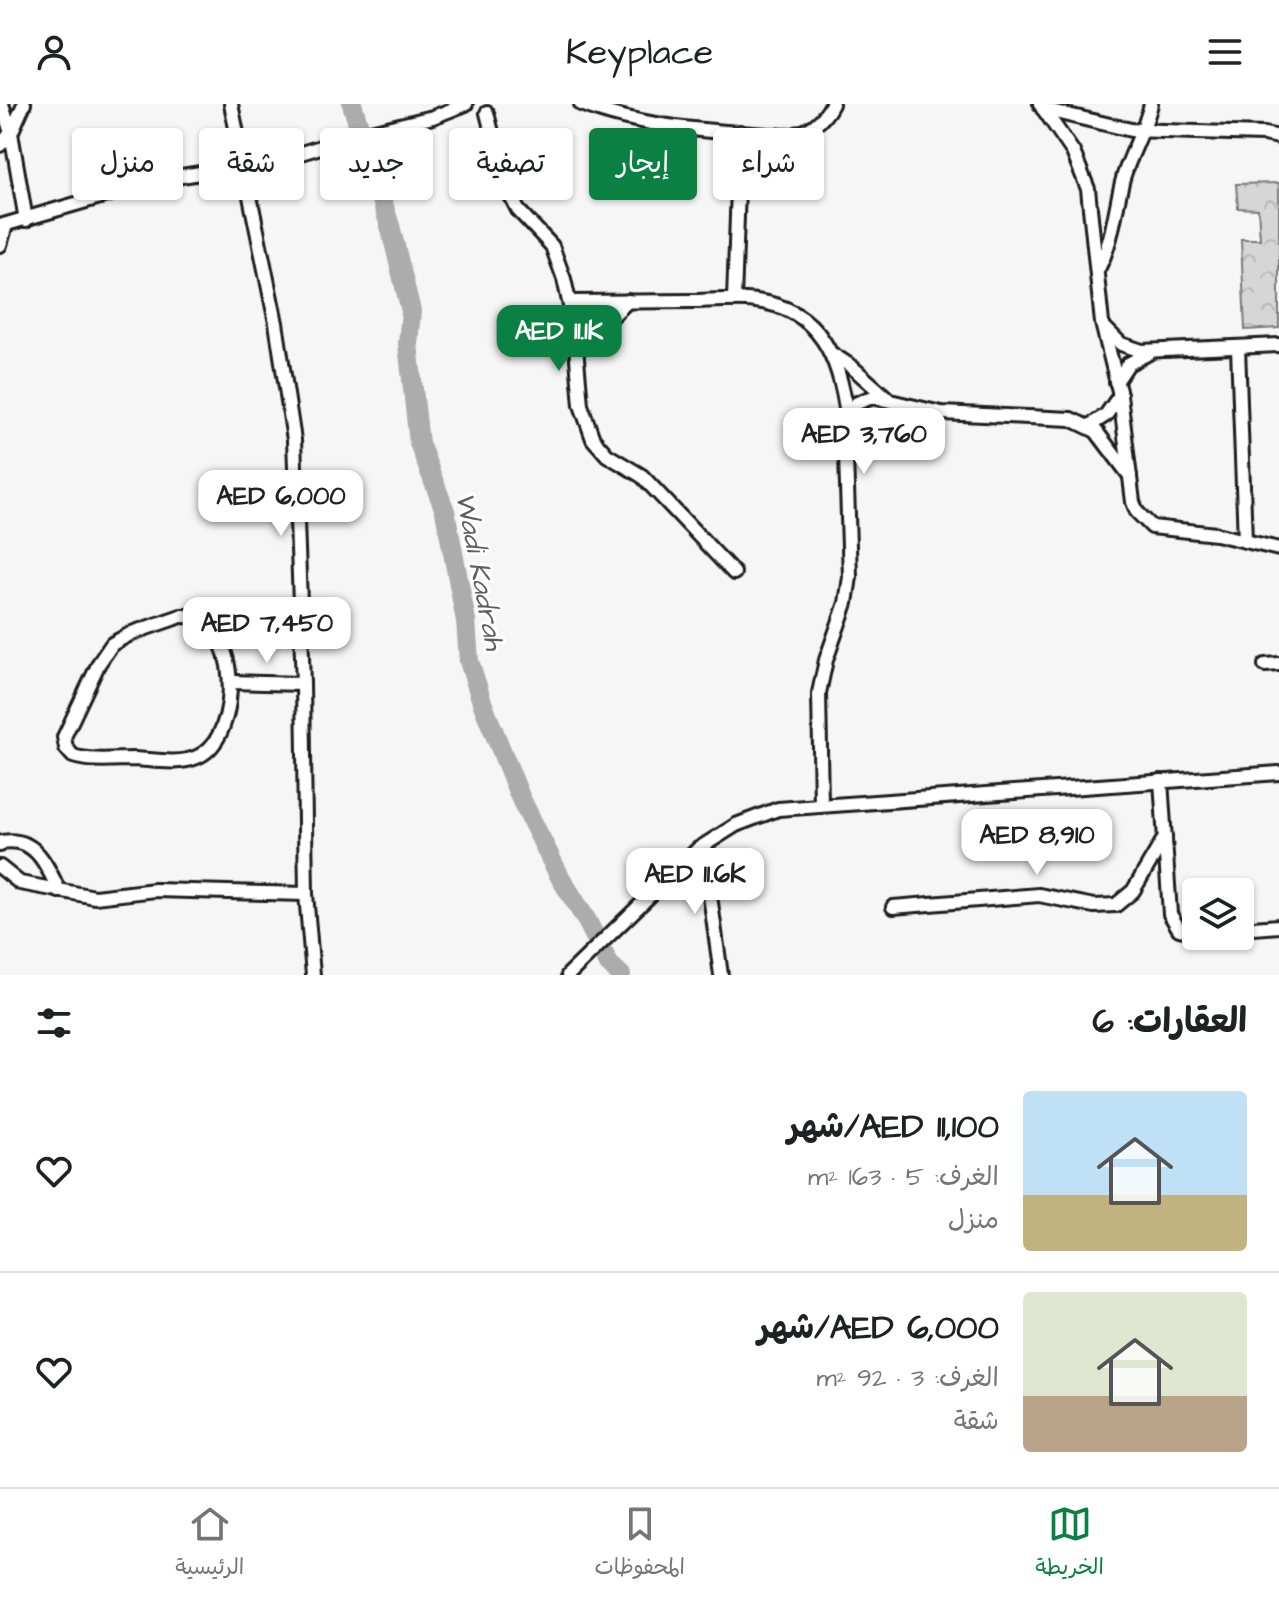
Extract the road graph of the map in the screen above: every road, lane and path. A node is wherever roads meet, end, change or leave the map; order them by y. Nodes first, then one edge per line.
1 (2, 104) edge
2 (24, 104) edge
3 (231, 104) edge
4 (466, 104) edge
5 (581, 104) edge
6 (832, 104) edge
7 (1151, 104) edge
8 (1042, 107) edge
9 (487, 113) dead end
10 (237, 128) edge
11 (810, 128) edge
12 (713, 129) edge
13 (1144, 130) junction
14 (11, 133) junction
15 (1279, 137) edge
16 (0, 145) edge
17 (304, 151) edge
18 (199, 173) edge
19 (252, 200) edge
20 (738, 200) edge
21 (26, 220) junction
22 (3, 225) edge
23 (0, 245) edge
24 (1098, 270) junction
25 (734, 300) junction
26 (628, 301) junction
27 (571, 302) junction
28 (1102, 323) junction
29 (1279, 345) edge
30 (1238, 348) junction
31 (576, 351) junction
32 (1156, 351) junction
33 (833, 354) junction
34 (1118, 388) junction
35 (887, 398) junction
36 (847, 416) junction
37 (1089, 426) junction
38 (1130, 476) junction
39 (1245, 541) junction
40 (1279, 549) edge
41 (734, 573) dead end
42 (1279, 664) edge
43 (1265, 665) dead end
44 (231, 682) junction
45 (303, 684) junction
46 (1279, 773) edge
47 (1161, 781) junction
48 (821, 805) junction
49 (1165, 837) junction
50 (0, 845) edge
51 (698, 849) junction
52 (0, 867) edge
53 (59, 891) junction
54 (306, 894) junction
55 (893, 907) dead end
56 (1279, 926) edge
57 (1254, 928) edge
58 (1182, 930) edge
59 (311, 944) junction
60 (304, 975) edge
61 (313, 975) edge
62 (568, 975) edge
63 (721, 975) edge

1 - 14 street
2 - 14 street
3 - 10 street
4 - 17 street
5 - 12 street
6 - 11 street
7 - 13 street
8 - 13 street
8 - 24 street
9 - 27 street
13 - 15 street
13 - 24 street
14 - 16 street
14 - 21 street
18 - 21 street
19 - 45 street
20 - 25 street
21 - 22 street
22 - 23 street
24 - 28 street
25 - 26 street
25 - 33 street
26 - 27 street
26 - 31 street
27 - 31 street
28 - 32 street
28 - 34 street
29 - 30 street
30 - 32 street
30 - 39 street
31 - 41 street
32 - 34 street
33 - 35 street
33 - 36 street
34 - 37 street
34 - 38 street
35 - 36 street
35 - 37 street
36 - 48 street
37 - 38 street
38 - 39 street
39 - 40 street
42 - 43 street
44 - 44 street
44 - 45 street
45 - 54 street
46 - 47 street
47 - 48 street
47 - 49 street
48 - 51 street
49 - 55 street
49 - 58 street
50 - 53 street
51 - 62 street
51 - 63 street
52 - 53 street
53 - 54 street
54 - 59 street
56 - 57 street
59 - 60 street
59 - 61 street

